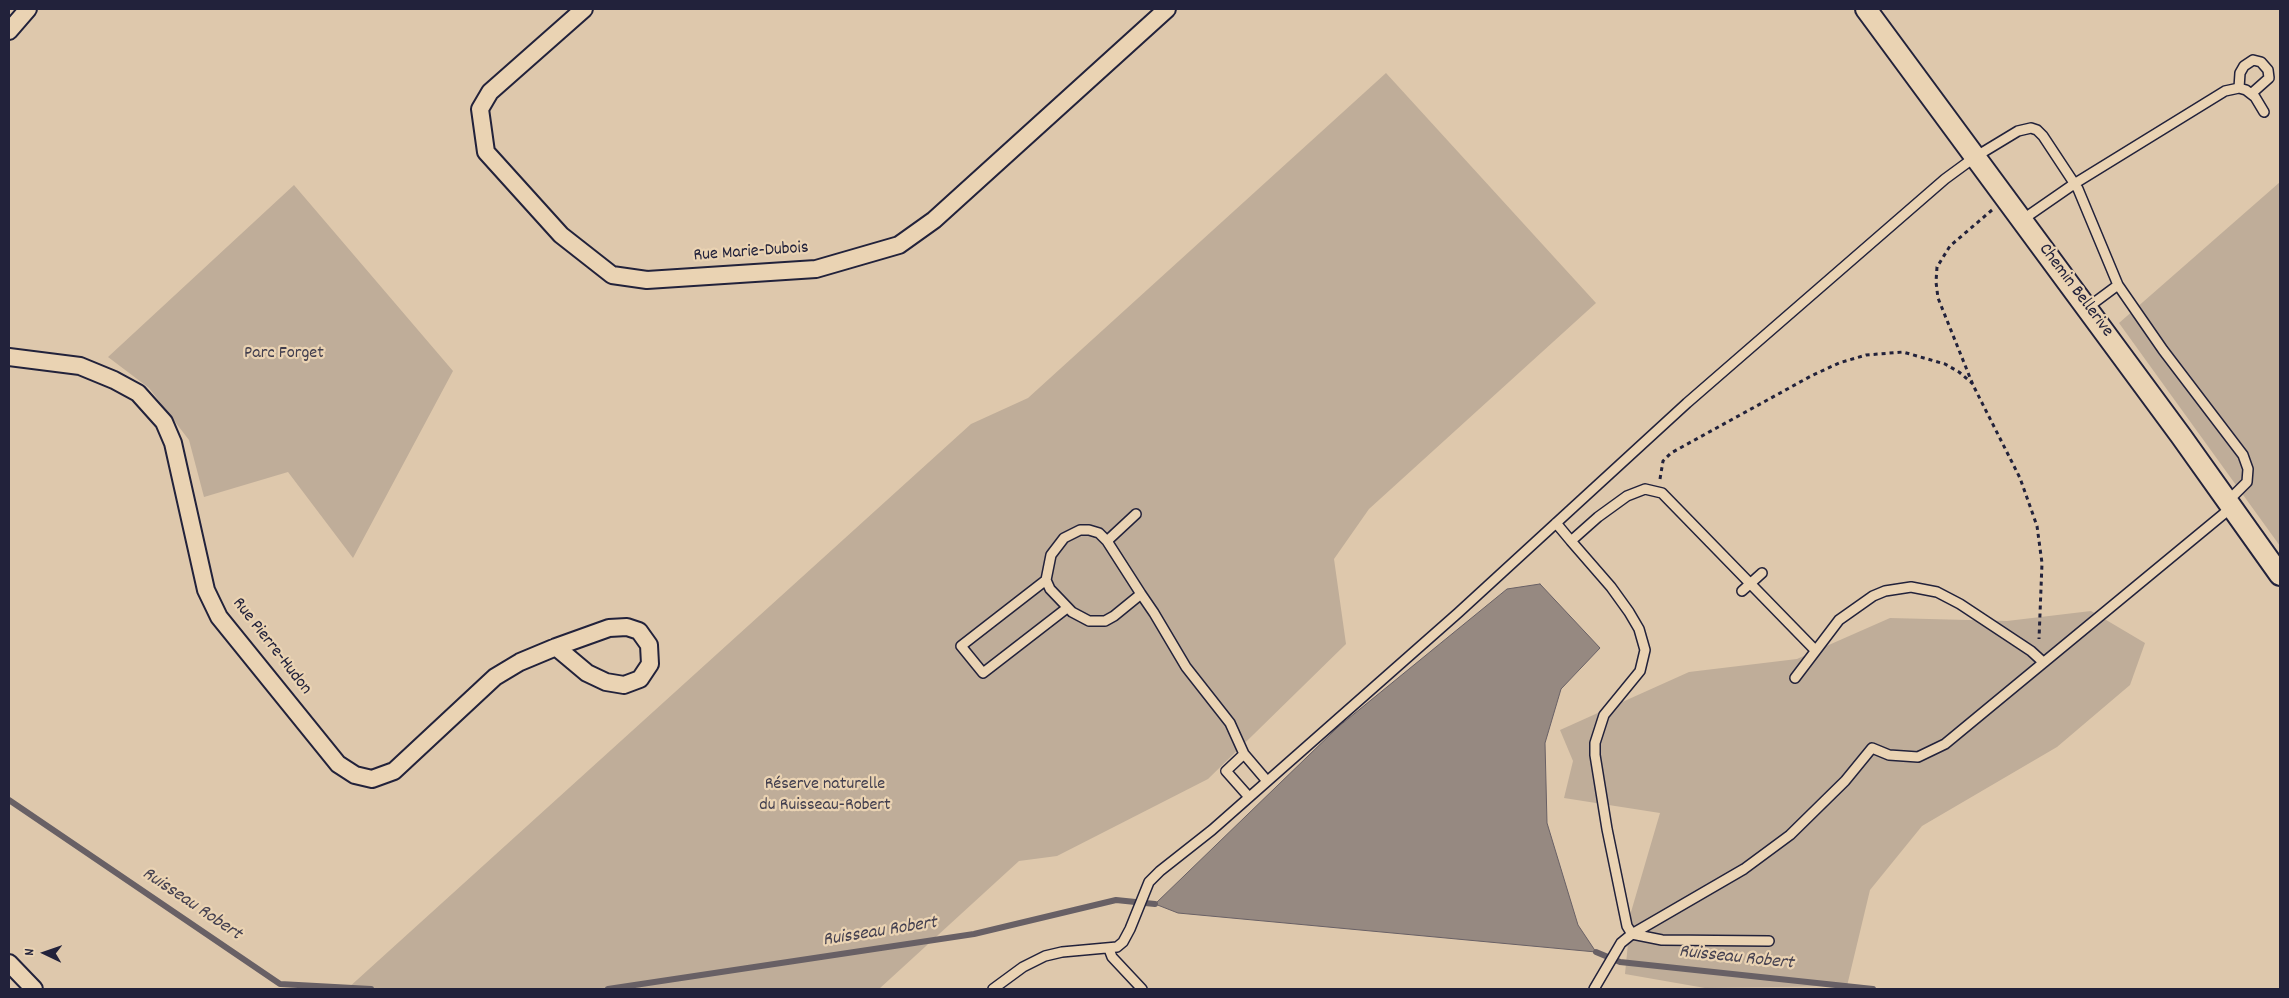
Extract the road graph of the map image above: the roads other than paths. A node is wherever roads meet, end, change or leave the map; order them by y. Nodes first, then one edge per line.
1 (28, 9) edge
2 (584, 9) edge
3 (1167, 9) edge
4 (1866, 9) edge
5 (9, 31) edge
6 (2239, 88) junction
7 (2251, 94) junction
8 (2264, 112) dead end
9 (1975, 157) junction
10 (2074, 184) junction
11 (2022, 220) junction
12 (2118, 285) junction
13 (2087, 308) junction
14 (9, 354) edge
15 (2230, 504) junction
16 (1136, 514) dead end
17 (1556, 523) junction
18 (1107, 540) junction
19 (1571, 541) junction
20 (1762, 572) dead end
21 (2280, 575) edge
22 (1046, 580) junction
23 (1751, 583) junction
24 (1742, 592) dead end
25 (1142, 594) junction
26 (1068, 608) junction
27 (556, 647) junction
28 (1815, 650) junction
29 (2043, 662) junction
30 (1795, 678) dead end
31 (1244, 754) junction
32 (1267, 781) junction
33 (1249, 797) junction
34 (1632, 934) junction
35 (1768, 941) dead end
36 (1109, 949) junction
37 (9, 963) edge
38 (34, 989) edge
39 (993, 989) edge
40 (1142, 989) edge
41 (1594, 989) edge

1 - 5 street
2 - 3 street, Rue Marie-Dubois
4 - 9 street, Chemin Bellerive
6 - 7 lane
6 - 7 lane
6 - 10 lane
7 - 8 lane
9 - 10 lane
9 - 11 street, Chemin Bellerive
9 - 17 lane
10 - 11 lane
10 - 12 lane
11 - 13 street, Chemin Bellerive
12 - 13 lane
12 - 15 lane
13 - 15 street, Chemin Bellerive
14 - 27 street, Rue Pierre-Hudon
15 - 21 street, Chemin Bellerive
15 - 29 lane
16 - 18 lane
17 - 19 lane
17 - 32 lane
18 - 22 lane
18 - 25 lane
19 - 23 lane
19 - 34 lane
20 - 23 lane
22 - 26 lane
22 - 26 lane
23 - 24 lane
23 - 28 lane
25 - 26 lane
25 - 31 lane
27 - 27 street, Rue Pierre-Hudon
28 - 29 lane
28 - 30 lane
29 - 34 lane
31 - 32 lane
31 - 33 lane
32 - 33 lane
33 - 36 lane
34 - 35 lane
34 - 41 lane
36 - 39 lane
36 - 40 lane
37 - 38 street

